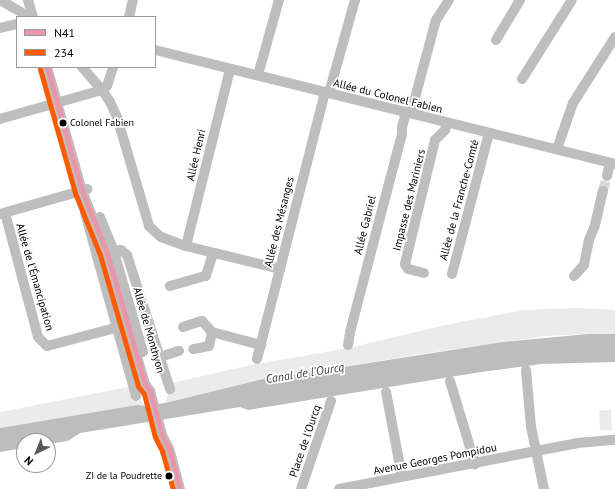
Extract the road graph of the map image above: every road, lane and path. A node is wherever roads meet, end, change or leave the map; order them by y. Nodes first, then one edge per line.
1 (0, 0) edge
2 (28, 0) edge
3 (133, 0) edge
4 (279, 0) edge
5 (355, 0) edge
6 (449, 0) edge
7 (520, 0) edge
8 (572, 0) edge
9 (27, 16) edge
10 (33, 16) edge
11 (129, 16) edge
12 (16, 24) edge
13 (0, 28) edge
14 (615, 37) edge
15 (496, 40) dead end
16 (156, 50) edge
17 (47, 68) edge
18 (83, 68) edge
19 (113, 68) edge
20 (230, 68) junction
21 (258, 75) junction
22 (522, 79) dead end
23 (102, 90) junction
24 (327, 92) junction
25 (57, 103) junction
26 (409, 113) junction
27 (0, 119) edge
28 (447, 123) junction
29 (489, 133) junction
30 (557, 149) junction
31 (613, 164) edge
32 (607, 176) tunnel mouth
33 (85, 190) junction
34 (603, 191) tunnel mouth
35 (2, 214) edge
36 (186, 246) junction
37 (111, 252) junction
38 (213, 253) junction
39 (97, 256) junction
40 (280, 269) junction
41 (424, 273) dead end
42 (452, 274) dead end
43 (574, 276) dead end
44 (170, 286) dead end
45 (183, 327) dead end
46 (115, 328) junction
47 (212, 332) junction
48 (261, 345) junction
49 (348, 345) dead end
50 (193, 349) dead end
51 (179, 351) dead end
52 (160, 357) junction
53 (257, 359) dead end
54 (526, 370) dead end
55 (450, 381) dead end
56 (170, 389) dead end
57 (386, 392) dead end
58 (136, 396) dead end
59 (331, 401) dead end
60 (162, 432) junction
61 (615, 440) edge
62 (536, 452) junction
63 (475, 464) junction
64 (402, 477) junction
65 (174, 489) edge
66 (180, 489) edge
67 (301, 489) edge
68 (339, 489) edge
69 (544, 489) edge

1 - 9 street
2 - 10 street
3 - 11 street
4 - 21 street
5 - 24 street, Allée des Mésanges
6 - 26 street, Allée Gabriel
7 - 15 street
8 - 22 street
12 - 13 street
14 - 30 street
16 - 20 street, Allée du Colonel Fabien
17 - 25 street, Allée de Monthyon
18 - 23 street
19 - 23 street
20 - 21 street, Allée du Colonel Fabien
20 - 36 street, Allée Henri
21 - 24 street, Allée du Colonel Fabien
23 - 25 street
23 - 36 street
24 - 26 street, Allée du Colonel Fabien
24 - 40 street, Allée des Mésanges
25 - 27 street
25 - 33 street, Allée de Monthyon
26 - 28 street, Allée du Colonel Fabien
26 - 49 street, Allée Gabriel
28 - 29 street, Allée du Colonel Fabien
28 - 41 street, Impasse des Mariniers
29 - 30 street, Allée du Colonel Fabien
29 - 42 street, Allée de la Franche-Comté
30 - 31 street, Allée du Colonel Fabien
31 - 32 street
33 - 35 street, Allée de l'Émancipation
33 - 37 street, Allée de Monthyon
33 - 39 street
34 - 43 street
35 - 46 street, Allée de l'Émancipation
36 - 38 street
37 - 39 street
37 - 52 street, Allée de Monthyon
37 - 60 street, Allée de Monthyon
38 - 40 street
38 - 44 street
39 - 46 street
40 - 48 street, Allée des Mésanges
45 - 47 street
46 - 58 street
47 - 48 street
47 - 50 street
48 - 53 street, Allée des Mésanges
51 - 52 street
52 - 56 street, Allée de Monthyon
54 - 62 street
55 - 63 street
57 - 64 street
59 - 67 street, Place de l'Ourcq
60 - 65 street
60 - 66 street
61 - 62 street, Avenue Georges Pompidou
62 - 63 street, Avenue Georges Pompidou
62 - 69 street
63 - 64 street, Avenue Georges Pompidou
64 - 68 street, Avenue Georges Pompidou

